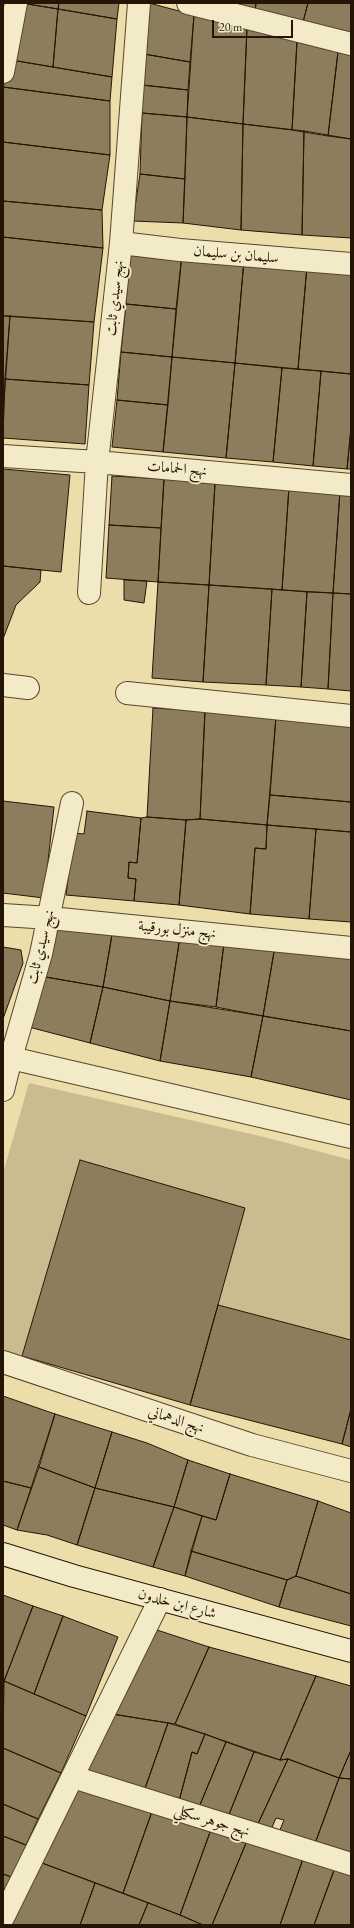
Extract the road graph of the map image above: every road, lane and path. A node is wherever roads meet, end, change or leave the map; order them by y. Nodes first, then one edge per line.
1 (16, 3) edge
2 (139, 3) edge
3 (188, 3) edge
4 (351, 44) edge
5 (3, 72) edge
6 (121, 243) junction
7 (351, 264) edge
8 (3, 456) edge
9 (97, 462) junction
10 (351, 485) edge
11 (89, 593) dead end
12 (3, 685) edge
13 (28, 688) dead end
14 (127, 693) dead end
15 (351, 716) edge
16 (72, 803) dead end
17 (3, 915) edge
18 (50, 918) junction
19 (351, 948) edge
20 (11, 1058) junction
21 (3, 1090) edge
22 (351, 1137) edge
23 (3, 1362) edge
24 (351, 1471) edge
25 (3, 1554) edge
26 (160, 1599) junction
27 (351, 1651) edge
28 (73, 1777) junction
29 (351, 1864) edge
30 (3, 1918) edge

1 - 5 street
2 - 6 street, نهج سيدي ثابت
3 - 4 street
6 - 7 street, سليمان بن سليمان
6 - 9 street, نهج سيدي ثابت
8 - 9 street, نهج الحمامات
9 - 10 street, نهج الحمامات
9 - 11 street, نهج سيدي ثابت
12 - 13 street
14 - 15 street
16 - 18 street, نهج سيدي ثابت
17 - 18 street, نهج منزل بورقيبة
18 - 19 street, نهج منزل بورقيبة
18 - 20 street, نهج سيدي ثابت
20 - 21 street, نهج سيدي ثابت
20 - 22 street
23 - 24 street, نهج الدهماني
25 - 26 street, شارع ابن خلدون
26 - 27 street, شارع ابن خلدون
26 - 28 street
28 - 29 street, نهج جوهر سكيلي
28 - 30 street

